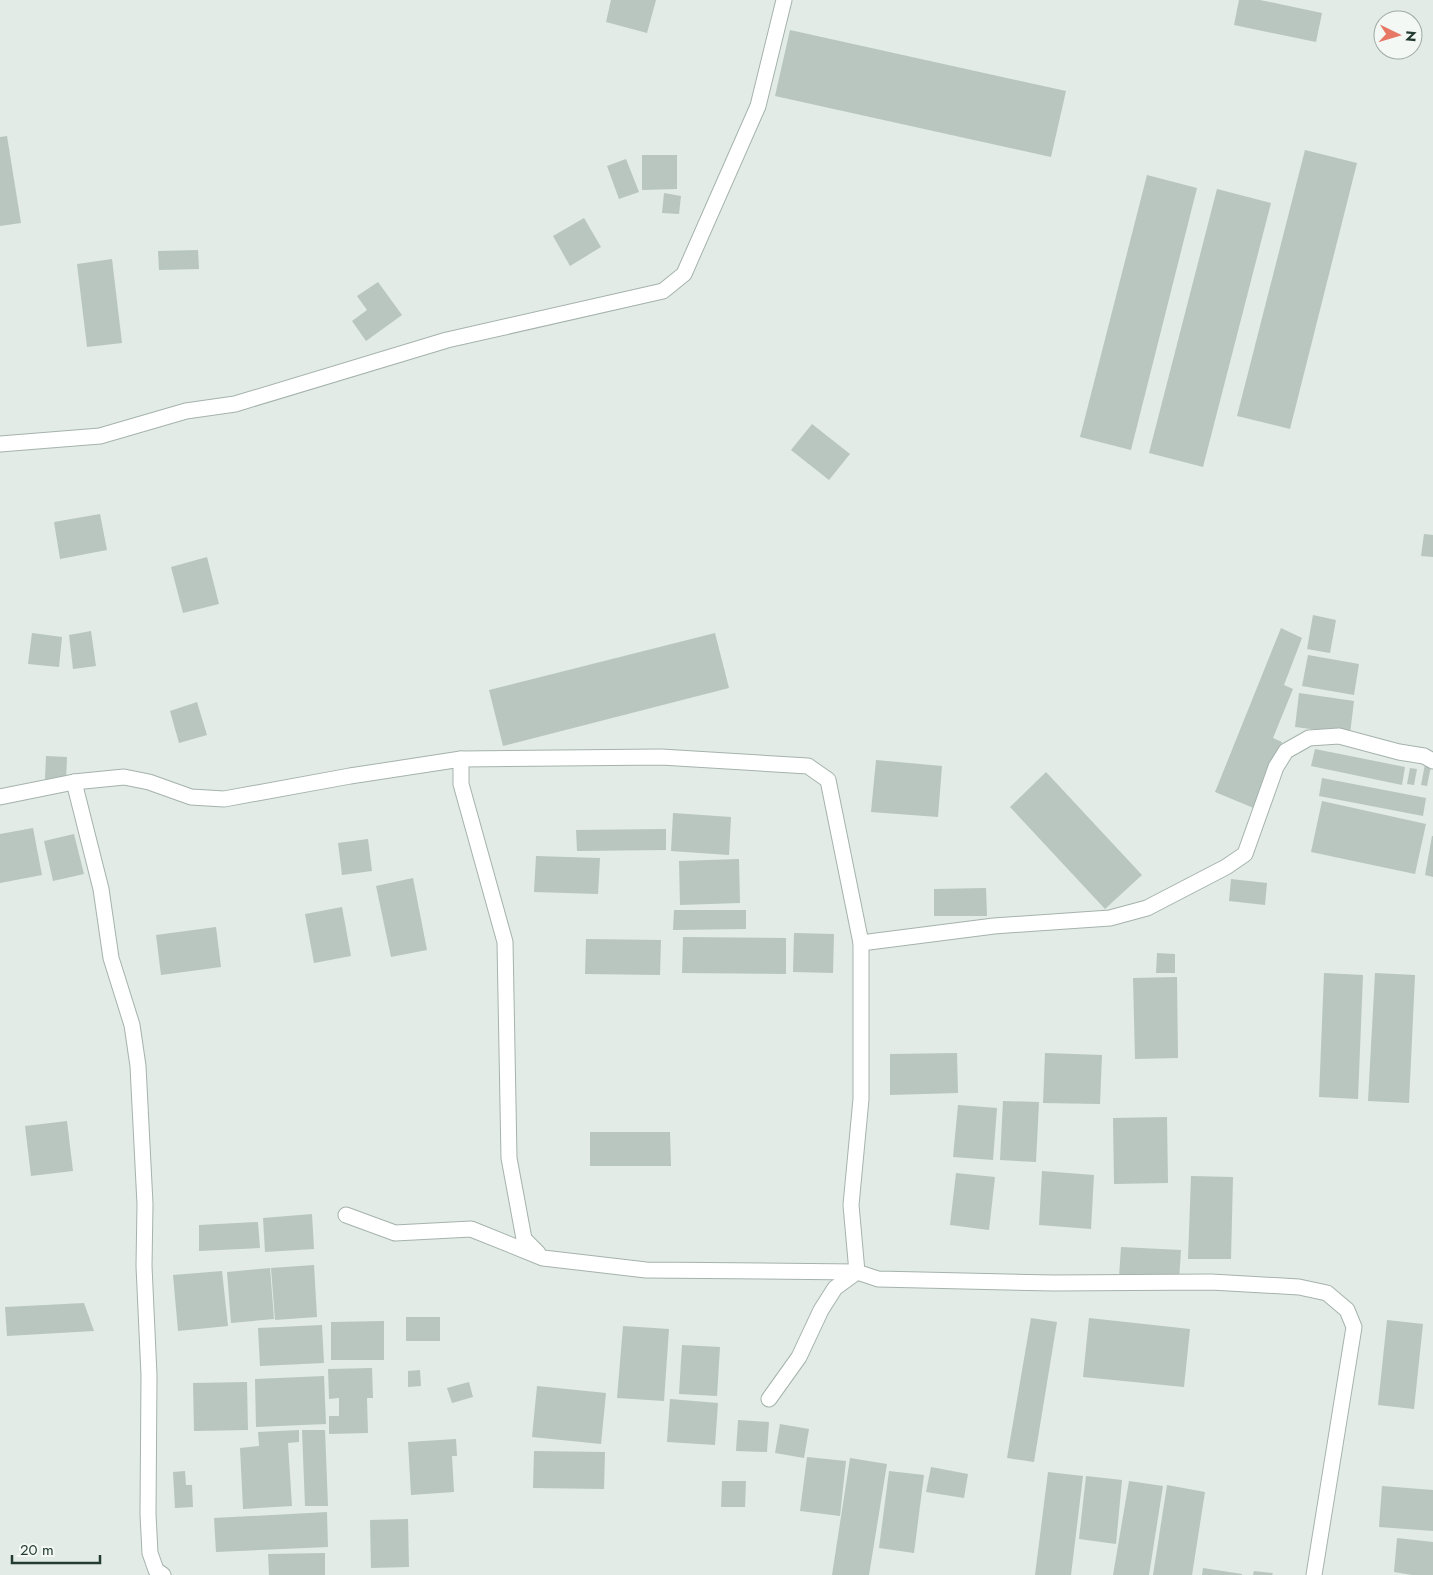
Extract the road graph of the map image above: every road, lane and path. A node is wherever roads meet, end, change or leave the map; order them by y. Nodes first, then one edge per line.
1 (784, 0) edge
2 (0, 444) edge
3 (461, 759) junction
4 (1433, 761) edge
5 (74, 782) junction
6 (0, 797) edge
7 (861, 943) junction
8 (346, 1215) dead end
9 (543, 1258) junction
10 (857, 1272) junction
11 (769, 1400) dead end
12 (163, 1575) edge
13 (1314, 1575) edge

1 - 2 street
3 - 5 street
3 - 7 street
3 - 9 street
4 - 7 street
5 - 6 street
5 - 12 street
7 - 10 street
8 - 9 street
9 - 10 street
10 - 11 street
10 - 13 street

